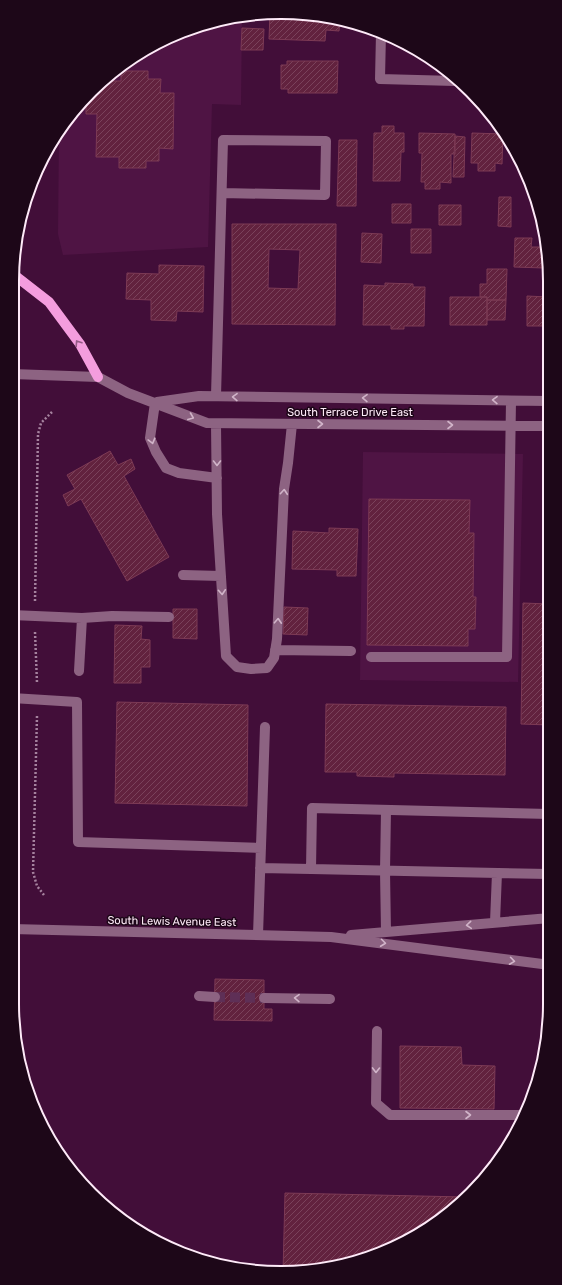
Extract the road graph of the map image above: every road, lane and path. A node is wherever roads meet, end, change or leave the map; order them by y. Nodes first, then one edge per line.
1 (381, 39) edge
2 (449, 80) edge
3 (222, 193) junction
4 (19, 277) edge
5 (19, 374) edge
6 (98, 377) junction
7 (216, 396) junction
8 (510, 400) junction
9 (543, 401) edge
10 (155, 403) junction
11 (52, 412) dead end
12 (216, 424) junction
13 (292, 424) junction
14 (510, 426) junction
15 (543, 426) edge
16 (217, 478) junction
17 (183, 575) dead end
18 (221, 576) junction
19 (19, 615) edge
20 (35, 616) junction
21 (170, 617) dead end
22 (82, 618) junction
23 (275, 650) junction
24 (351, 650) dead end
25 (371, 656) dead end
26 (79, 671) dead end
27 (19, 699) edge
28 (37, 700) junction
29 (265, 727) dead end
30 (386, 810) junction
31 (543, 814) edge
32 (260, 848) junction
33 (260, 868) junction
34 (311, 869) junction
35 (384, 871) junction
36 (498, 873) junction
37 (543, 874) edge
38 (44, 895) dead end
39 (543, 918) edge
40 (495, 922) junction
41 (19, 929) edge
42 (386, 932) junction
43 (258, 935) junction
44 (331, 937) junction
45 (543, 964) edge
46 (199, 996) dead end
47 (215, 997) tunnel mouth
48 (264, 998) tunnel mouth
49 (330, 999) dead end
50 (377, 1031) dead end
51 (518, 1115) edge

1 - 2 street
3 - 3 street
3 - 7 street
6 -> 4 main road
5 - 6 street, South Terrace Drive East
6 - 10 street, South Terrace Drive East
8 -> 7 street, South Terrace Drive East
7 - 10 street, South Terrace Drive East
8 - 9 street, South Terrace Drive East
8 - 14 street
10 -> 12 street, South Terrace Drive East
10 -> 16 street
11 - 20 path
12 - 13 street, South Terrace Drive East
12 -> 16 street
13 -> 14 street, South Terrace Drive East
23 -> 13 street
14 - 15 street, South Terrace Drive East
14 - 25 street
16 - 18 street
17 - 18 street
18 -> 23 street
19 - 20 street
20 - 22 street
20 - 28 path
21 - 22 street
22 - 26 street
23 - 24 street
27 - 28 street
28 - 32 street
28 - 38 path
29 - 32 street
30 - 31 street
30 - 34 street
30 - 35 street
32 - 33 street
33 - 34 street
33 - 43 street
34 - 35 street
35 - 36 street
35 - 42 street
36 - 37 street
36 - 40 street
39 - 40 street, South Lewis Avenue East
40 -> 42 street, South Lewis Avenue East
41 - 43 street, South Lewis Avenue East
42 - 44 street, South Lewis Avenue East
43 - 44 street, South Lewis Avenue East
44 -> 45 street, South Lewis Avenue East
46 - 47 street
49 -> 48 street
50 -> 51 street

